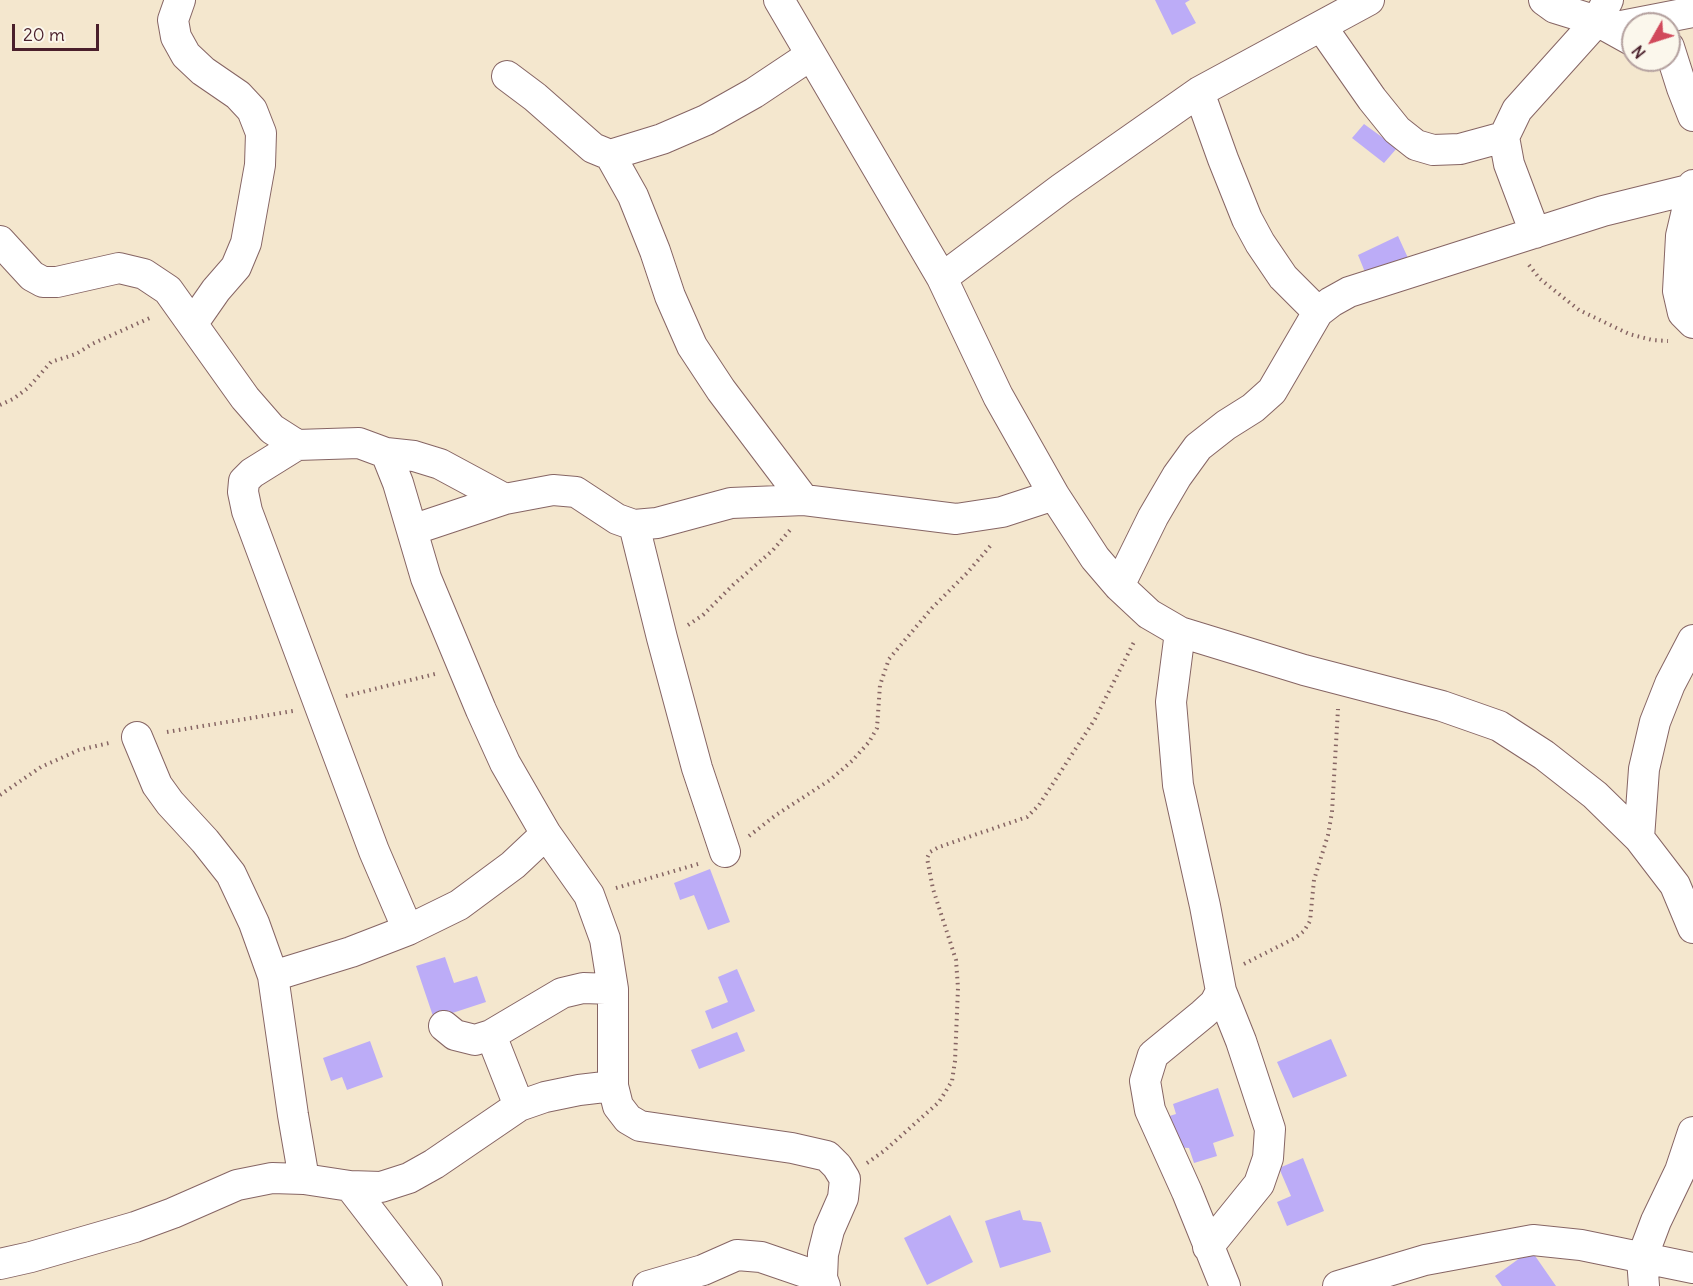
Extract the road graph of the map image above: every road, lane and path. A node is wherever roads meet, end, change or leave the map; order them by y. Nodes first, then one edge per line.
1 (180, 0) edge
2 (779, 0) edge
3 (1369, 0) edge
4 (1544, 0) edge
5 (1612, 22) edge
6 (1321, 26) junction
7 (811, 55) junction
8 (1667, 72) edge
9 (1677, 72) edge
10 (507, 76) dead end
11 (1682, 88) junction
12 (1199, 92) junction
13 (1693, 116) edge
14 (1504, 137) junction
15 (610, 155) junction
16 (1692, 187) edge
17 (1523, 237) junction
18 (0, 242) edge
19 (942, 278) junction
20 (1318, 312) junction
21 (186, 313) junction
22 (1685, 332) edge
23 (0, 405) edge
24 (297, 445) junction
25 (386, 453) junction
26 (1054, 495) junction
27 (506, 499) junction
28 (804, 500) junction
29 (1002, 512) junction
30 (634, 525) junction
31 (412, 530) junction
32 (1119, 586) junction
33 (1149, 614) junction
34 (1180, 632) junction
35 (662, 638) junction
36 (1693, 640) edge
37 (463, 667) junction
38 (1339, 680) junction
39 (320, 704) junction
40 (137, 737) dead end
41 (546, 834) junction
42 (1640, 837) junction
43 (724, 852) junction
44 (1684, 885) edge
45 (589, 895) junction
46 (1693, 928) edge
47 (408, 930) junction
48 (273, 976) junction
49 (1220, 984) junction
50 (613, 989) junction
51 (444, 1026) dead end
52 (491, 1035) junction
53 (613, 1086) junction
54 (519, 1106) junction
55 (1693, 1132) edge
56 (304, 1179) junction
57 (845, 1179) junction
58 (350, 1186) junction
59 (1208, 1247) junction
60 (0, 1264) edge
61 (1693, 1268) edge
62 (1643, 1272) edge
63 (824, 1282) edge
64 (427, 1286) edge
65 (648, 1286) edge
66 (1225, 1286) edge
67 (1338, 1286) edge

1 - 21 street
2 - 7 street
3 - 6 street
4 - 5 street
5 - 14 street
6 - 12 street
6 - 14 street
7 - 15 street
7 - 19 street
8 - 11 street
9 - 11 street
10 - 15 street
11 - 13 street
12 - 19 street
12 - 20 street
14 - 17 street
15 - 28 street
16 - 17 street
16 - 22 street
17 - 20 street
17 - 22 path
18 - 21 street
19 - 26 street
20 - 32 street
21 - 23 path
21 - 24 street
24 - 25 street
24 - 39 street
25 - 27 street
25 - 31 street
26 - 29 street
26 - 32 street
27 - 30 street
27 - 31 street
28 - 29 street
28 - 30 street
28 - 35 path
29 - 43 path
30 - 35 street
31 - 37 street
32 - 33 street
33 - 34 street
33 - 57 path
34 - 38 street
34 - 49 street
35 - 43 street
36 - 42 street
37 - 39 path
37 - 41 street
38 - 42 street
38 - 49 path
39 - 47 street
40 - 48 street
41 - 45 street
41 - 47 street
42 - 44 street
43 - 45 path
44 - 46 street
45 - 50 street
47 - 48 street
48 - 56 street
49 - 59 street
49 - 59 street
50 - 52 street
50 - 53 street
51 - 52 street
52 - 54 street
53 - 54 street
53 - 57 street
54 - 58 street
55 - 62 street
56 - 58 street
56 - 60 street
57 - 63 street
58 - 64 street
59 - 66 street
61 - 62 street
62 - 67 street
63 - 65 street

